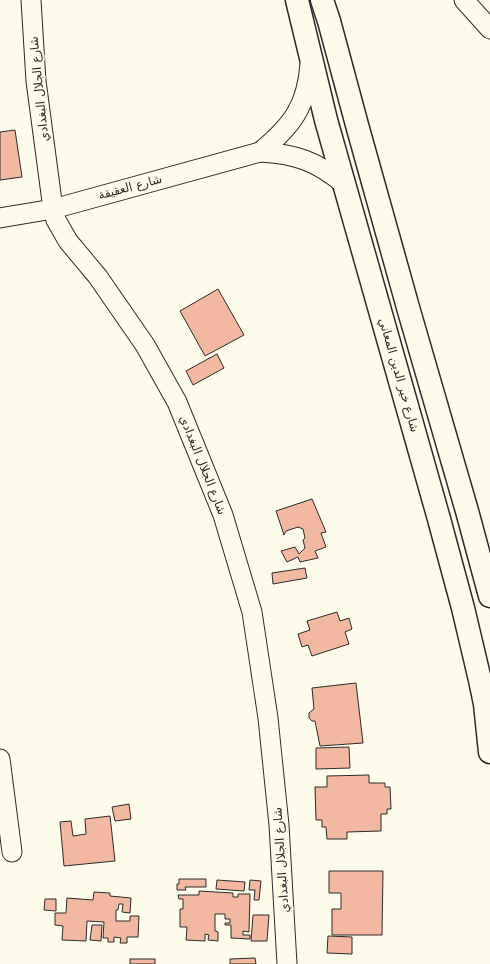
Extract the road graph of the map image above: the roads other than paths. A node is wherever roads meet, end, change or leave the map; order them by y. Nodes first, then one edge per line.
1 (31, 0) edge
2 (296, 0) edge
3 (322, 0) edge
4 (464, 0) edge
5 (490, 29) edge
6 (311, 58) junction
7 (260, 152) junction
8 (344, 184) junction
9 (53, 209) junction
10 (0, 218) edge
11 (490, 596) edge
12 (490, 752) edge
13 (0, 759) edge
14 (12, 852) dead end
15 (287, 964) edge

1 - 9 street, شارع الجلال البغدادي
2 - 6 street, شارع خير الدين المعاني
3 - 11 street
4 - 5 street
6 - 7 street, شارع العقيقة
6 - 8 street, شارع خير الدين المعاني
7 - 8 street, شارع العقيقة
7 - 9 street, شارع العقيقة
8 - 12 street, شارع خير الدين المعاني
9 - 10 street, شارع العقيقة
9 - 15 street, شارع الجلال البغدادي
13 - 14 street

